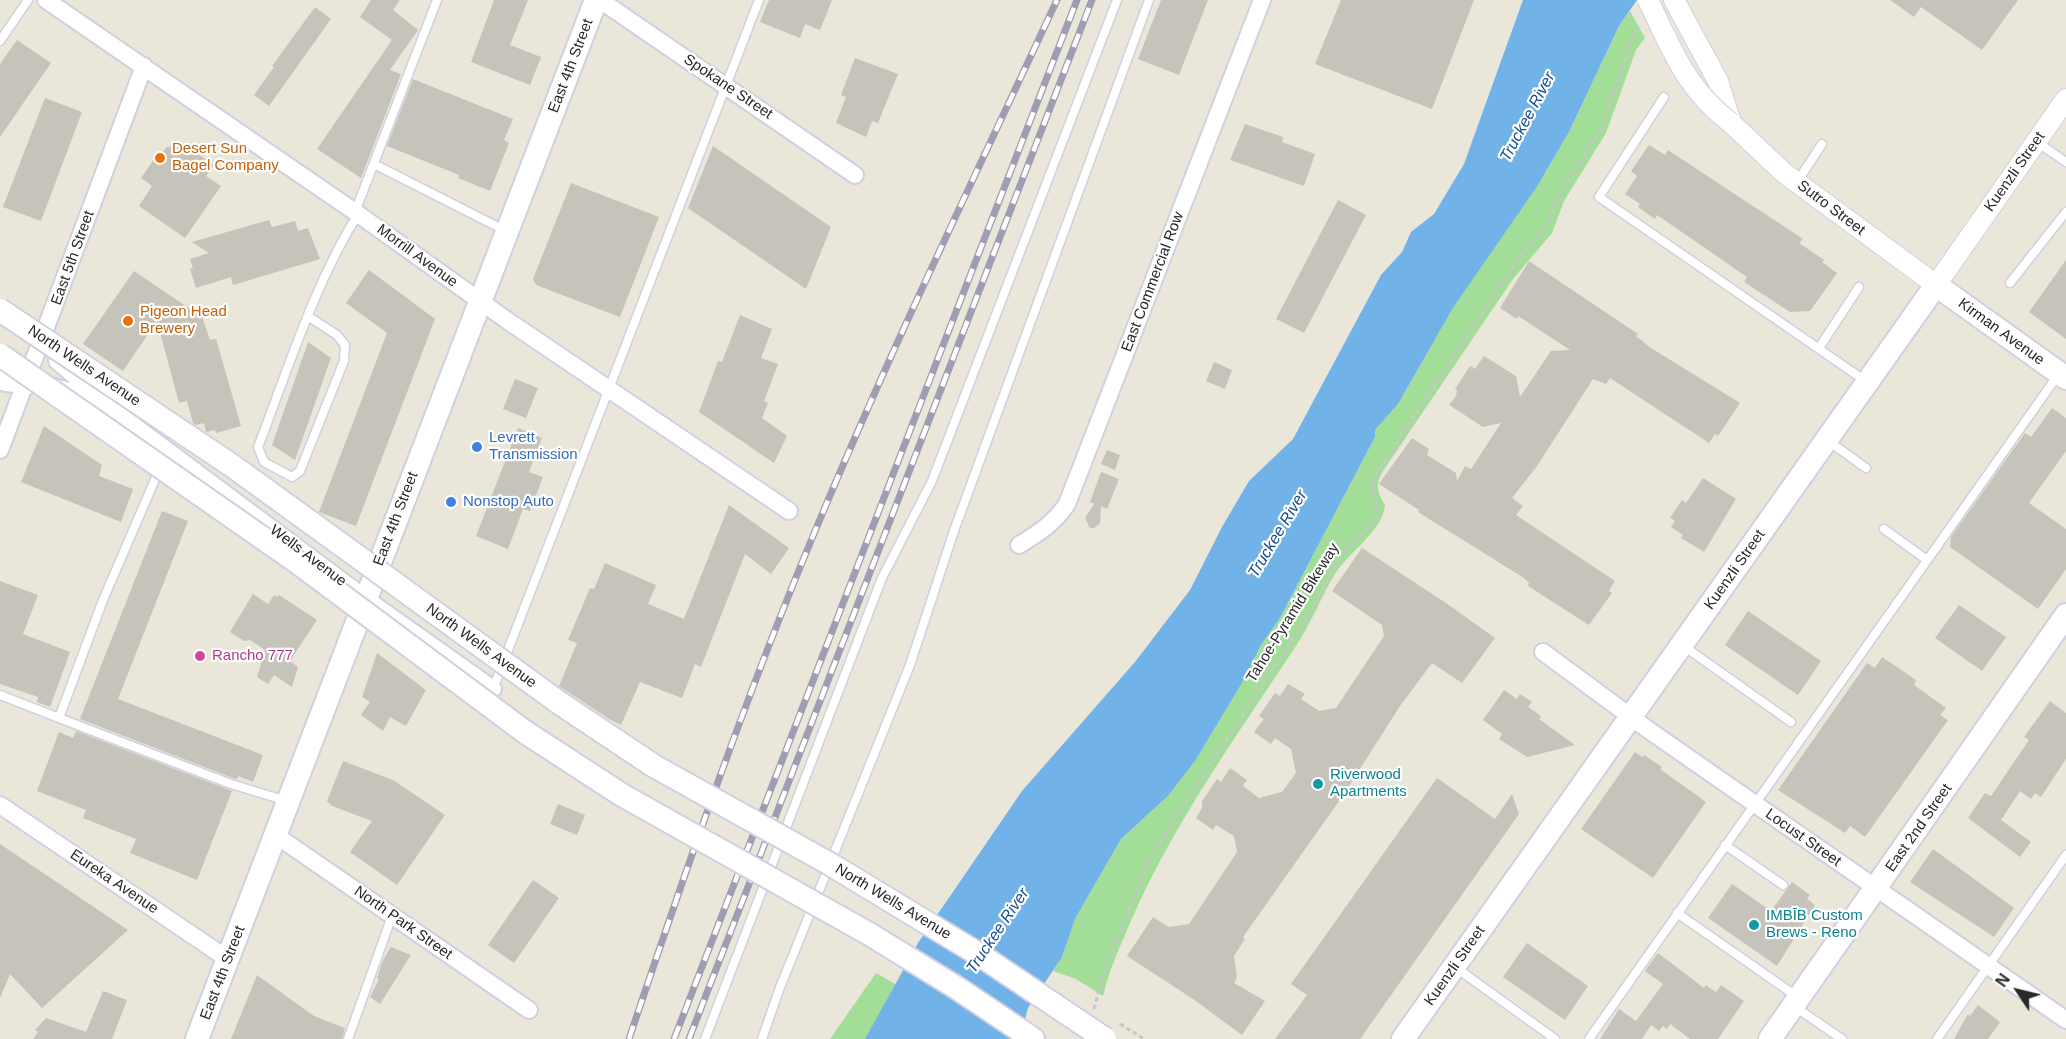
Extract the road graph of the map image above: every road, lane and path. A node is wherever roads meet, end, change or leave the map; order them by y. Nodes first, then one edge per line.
1 (28, 0) edge
2 (46, 0) edge
3 (437, 0) edge
4 (598, 0) edge
5 (759, 0) edge
6 (1117, 0) edge
7 (1149, 0) edge
8 (1262, 0) edge
9 (1674, 0) edge
10 (1647, 9) edge
11 (0, 40) edge
12 (144, 66) junction
13 (726, 86) junction
14 (1664, 97) dead end
15 (2066, 99) edge
16 (1731, 123) junction
17 (2036, 142) junction
18 (1822, 144) dead end
19 (2066, 162) edge
20 (374, 164) junction
21 (855, 175) dead end
22 (1796, 182) junction
23 (2066, 212) edge
24 (356, 213) junction
25 (507, 231) junction
26 (2010, 283) dead end
27 (1936, 285) junction
28 (1859, 287) dead end
29 (480, 302) junction
30 (0, 310) edge
31 (309, 317) junction
32 (40, 347) junction
33 (1818, 348) junction
34 (0, 355) edge
35 (2063, 376) edge
36 (0, 379) edge
37 (1868, 382) junction
38 (27, 383) junction
39 (608, 389) junction
40 (125, 419) junction
41 (1827, 440) junction
42 (0, 450) edge
43 (167, 450) junction
44 (1866, 468) dead end
45 (789, 511) dead end
46 (1884, 529) dead end
47 (1019, 545) dead end
48 (1927, 560) junction
49 (366, 599) junction
50 (2066, 615) edge
51 (1682, 645) junction
52 (1543, 652) dead end
53 (493, 689) joint
54 (0, 695) edge
55 (1631, 717) junction
56 (59, 718) junction
57 (1791, 722) dead end
58 (289, 801) junction
59 (1754, 804) junction
60 (0, 805) edge
61 (277, 836) junction
62 (1725, 845) junction
63 (2066, 855) edge
64 (1783, 885) dead end
65 (1877, 889) junction
66 (1677, 913) junction
67 (392, 916) junction
68 (229, 960) junction
69 (1988, 966) junction
70 (1454, 967) junction
71 (1797, 1002) junction
72 (529, 1010) dead end
73 (1092, 1013) dead end
74 (2066, 1020) edge
75 (197, 1039) edge
76 (348, 1039) edge
77 (705, 1039) edge
78 (762, 1039) edge
79 (1033, 1039) edge
80 (1105, 1039) edge
81 (1403, 1039) edge
82 (1555, 1039) edge
83 (1589, 1039) edge
84 (1770, 1039) edge
85 (1842, 1039) edge
86 (1937, 1039) edge

1 - 11 lane
2 - 12 street, Morrill Avenue
3 - 20 lane
4 - 13 street, Spokane Street
4 - 25 main road, East 4th Street
5 - 13 lane
6 - 77 lane
7 - 78 lane
8 - 47 street, East Commercial Row
9 - 16 street
10 - 16 street, Sutro Street, bridge
10 - 73 path, Tahoe-Pyramid Bikeway
12 - 24 street, Morrill Avenue
12 - 32 street, East 5th Street
13 - 21 street, Spokane Street
13 - 39 lane
14 - 33 lane
15 - 17 street, Kuenzli Street
16 - 22 street, Sutro Street
17 - 19 lane
17 - 27 street, Kuenzli Street
18 - 22 lane
20 - 24 lane
20 - 25 lane
22 - 27 street, Sutro Street
23 - 26 lane
24 - 29 street, Morrill Avenue
24 - 31 lane
25 - 29 main road, East 4th Street
27 - 35 main road, Kirman Avenue
27 - 37 main road, Kuenzli Street
28 - 33 lane
29 - 39 street, Morrill Avenue
29 - 49 main road, East 4th Street
30 - 80 main road, North Wells Avenue, bridge
31 - 31 lane
32 - 38 street, East 5th Street
32 - 40 street, Wells Avenue
33 - 37 lane
34 - 79 main road, bridge
35 - 48 lane
36 - 38 main road
37 - 41 main road, Kuenzli Street
38 - 40 street, Wells Avenue
38 - 42 street, East 5th Street
39 - 45 street, Morrill Avenue
39 - 53 lane
40 - 43 street, Wells Avenue
41 - 44 lane
41 - 51 main road, Kuenzli Street
43 - 49 street, Wells Avenue
43 - 56 lane
46 - 48 lane
48 - 59 lane
49 - 53 street, Wells Avenue
49 - 58 main road, East 4th Street
50 - 65 main road, East 2nd Street
51 - 55 main road, Kuenzli Street
51 - 57 lane
52 - 55 street, Locust Street
54 - 56 lane
55 - 59 street, Locust Street
55 - 70 main road, Kuenzli Street
56 - 58 lane
58 - 61 main road, East 4th Street
59 - 62 lane
59 - 65 street, Locust Street
60 - 68 street, Eureka Avenue
61 - 67 street, North Park Street
61 - 68 main road, East 4th Street
62 - 64 lane
62 - 66 lane
63 - 69 lane
65 - 69 street, Locust Street
65 - 71 main road, East 2nd Street
66 - 71 lane
66 - 83 lane
67 - 72 street, North Park Street
67 - 76 lane
68 - 75 main road, East 4th Street
69 - 74 street, Locust Street
69 - 86 lane
70 - 81 main road, Kuenzli Street
70 - 82 lane
71 - 84 main road, East 2nd Street
71 - 85 lane

